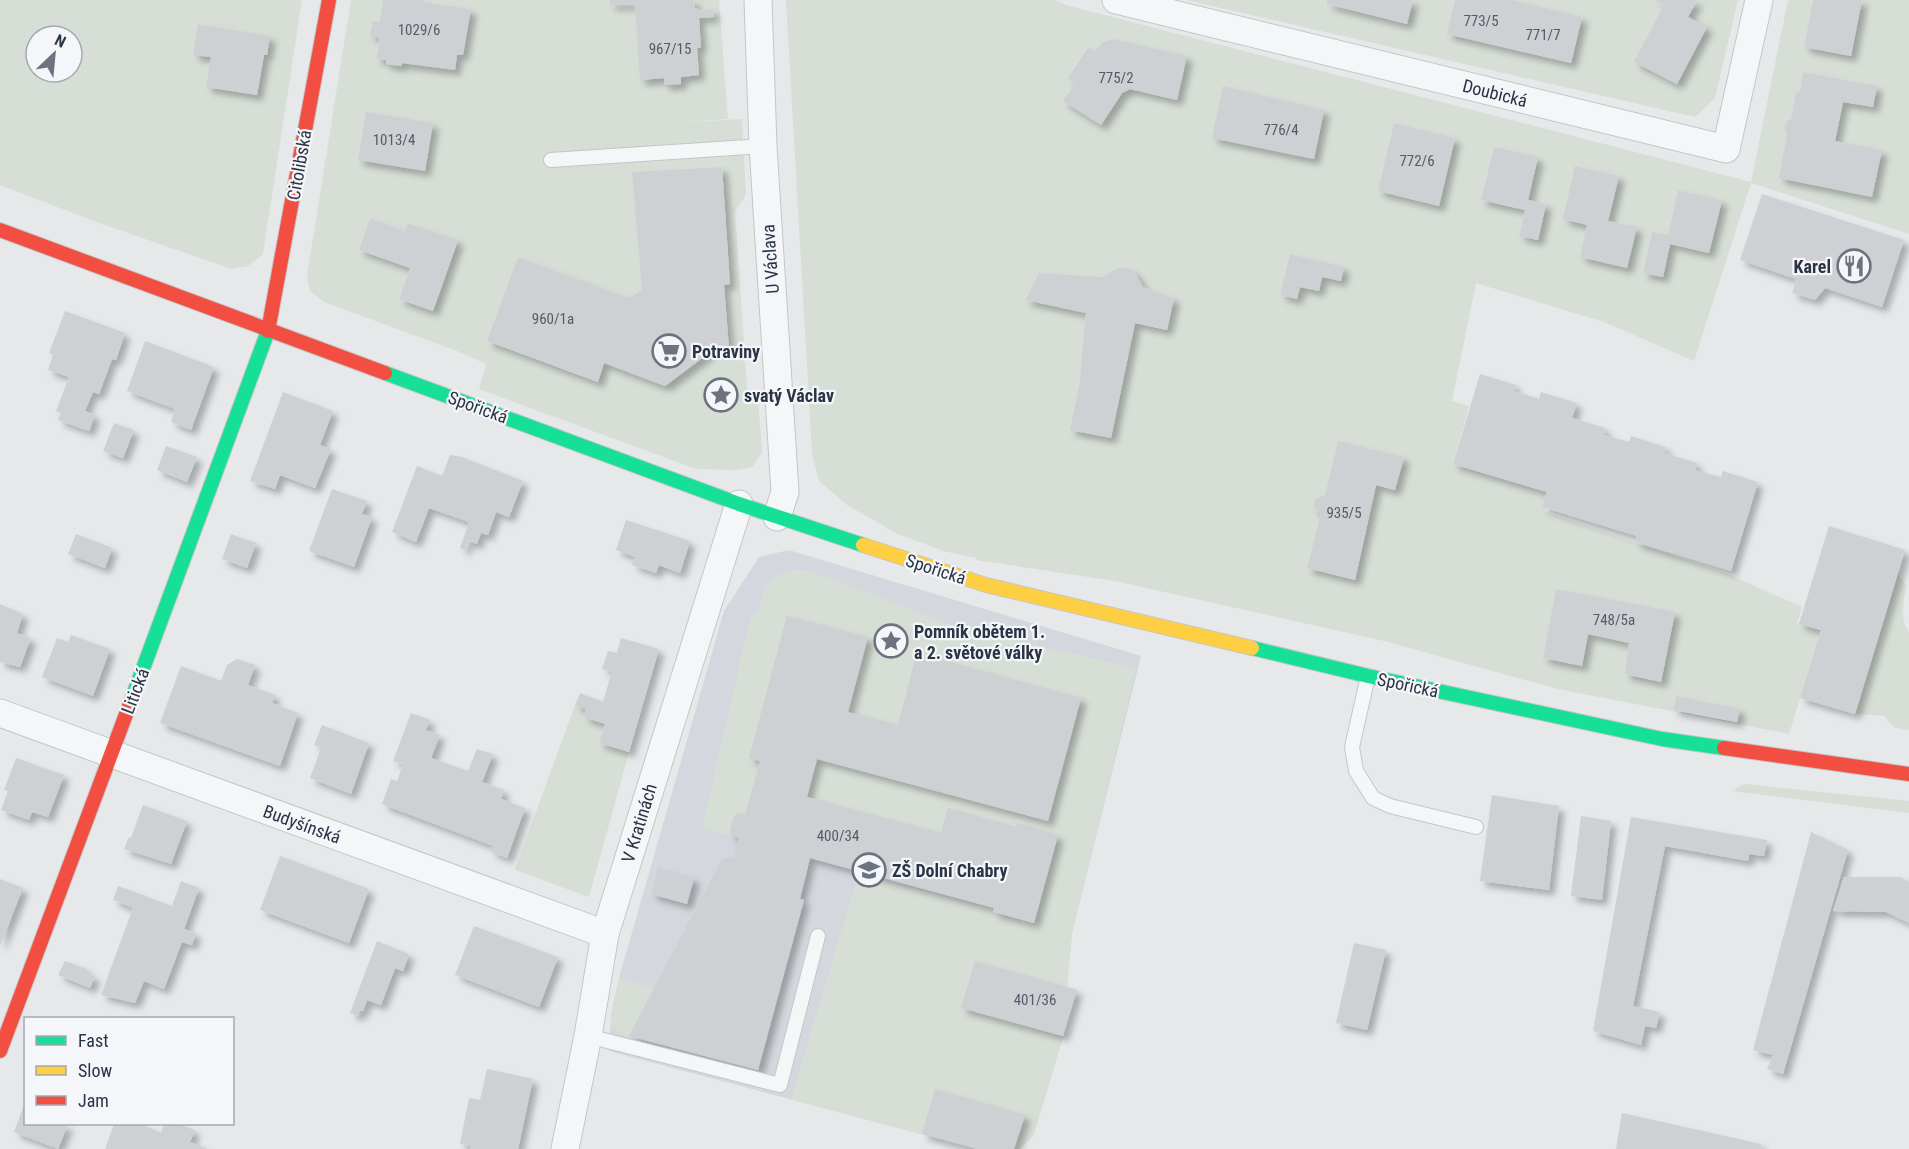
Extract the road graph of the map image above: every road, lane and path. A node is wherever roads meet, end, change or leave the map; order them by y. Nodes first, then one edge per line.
1 (329, 0) edge
2 (758, 0) edge
3 (1116, 0) edge
4 (1759, 0) edge
5 (763, 146) junction
6 (551, 160) dead end
7 (0, 230) edge
8 (269, 330) junction
9 (739, 504) junction
10 (777, 517) junction
11 (1368, 676) junction
12 (0, 713) edge
13 (111, 755) junction
14 (1909, 774) edge
15 (1476, 827) dead end
16 (605, 934) junction
17 (818, 936) dead end
18 (588, 1036) junction
19 (0, 1052) edge
20 (565, 1149) edge

1 - 8 street, Citolibská
2 - 5 street, U Václava
3 - 4 street, Doubická
5 - 6 lane
5 - 10 street, U Václava
7 - 8 street, Spořická
8 - 9 street, Spořická
8 - 13 street, Litická
9 - 10 street, Spořická
9 - 16 street, V Kratinách
10 - 11 street, Spořická
11 - 14 street, Spořická
11 - 15 lane
12 - 13 street, Budyšínská
13 - 16 street, Budyšínská
13 - 19 street, Litická
16 - 18 street, V Kratinách
17 - 18 lane
18 - 20 street, V Kratinách

